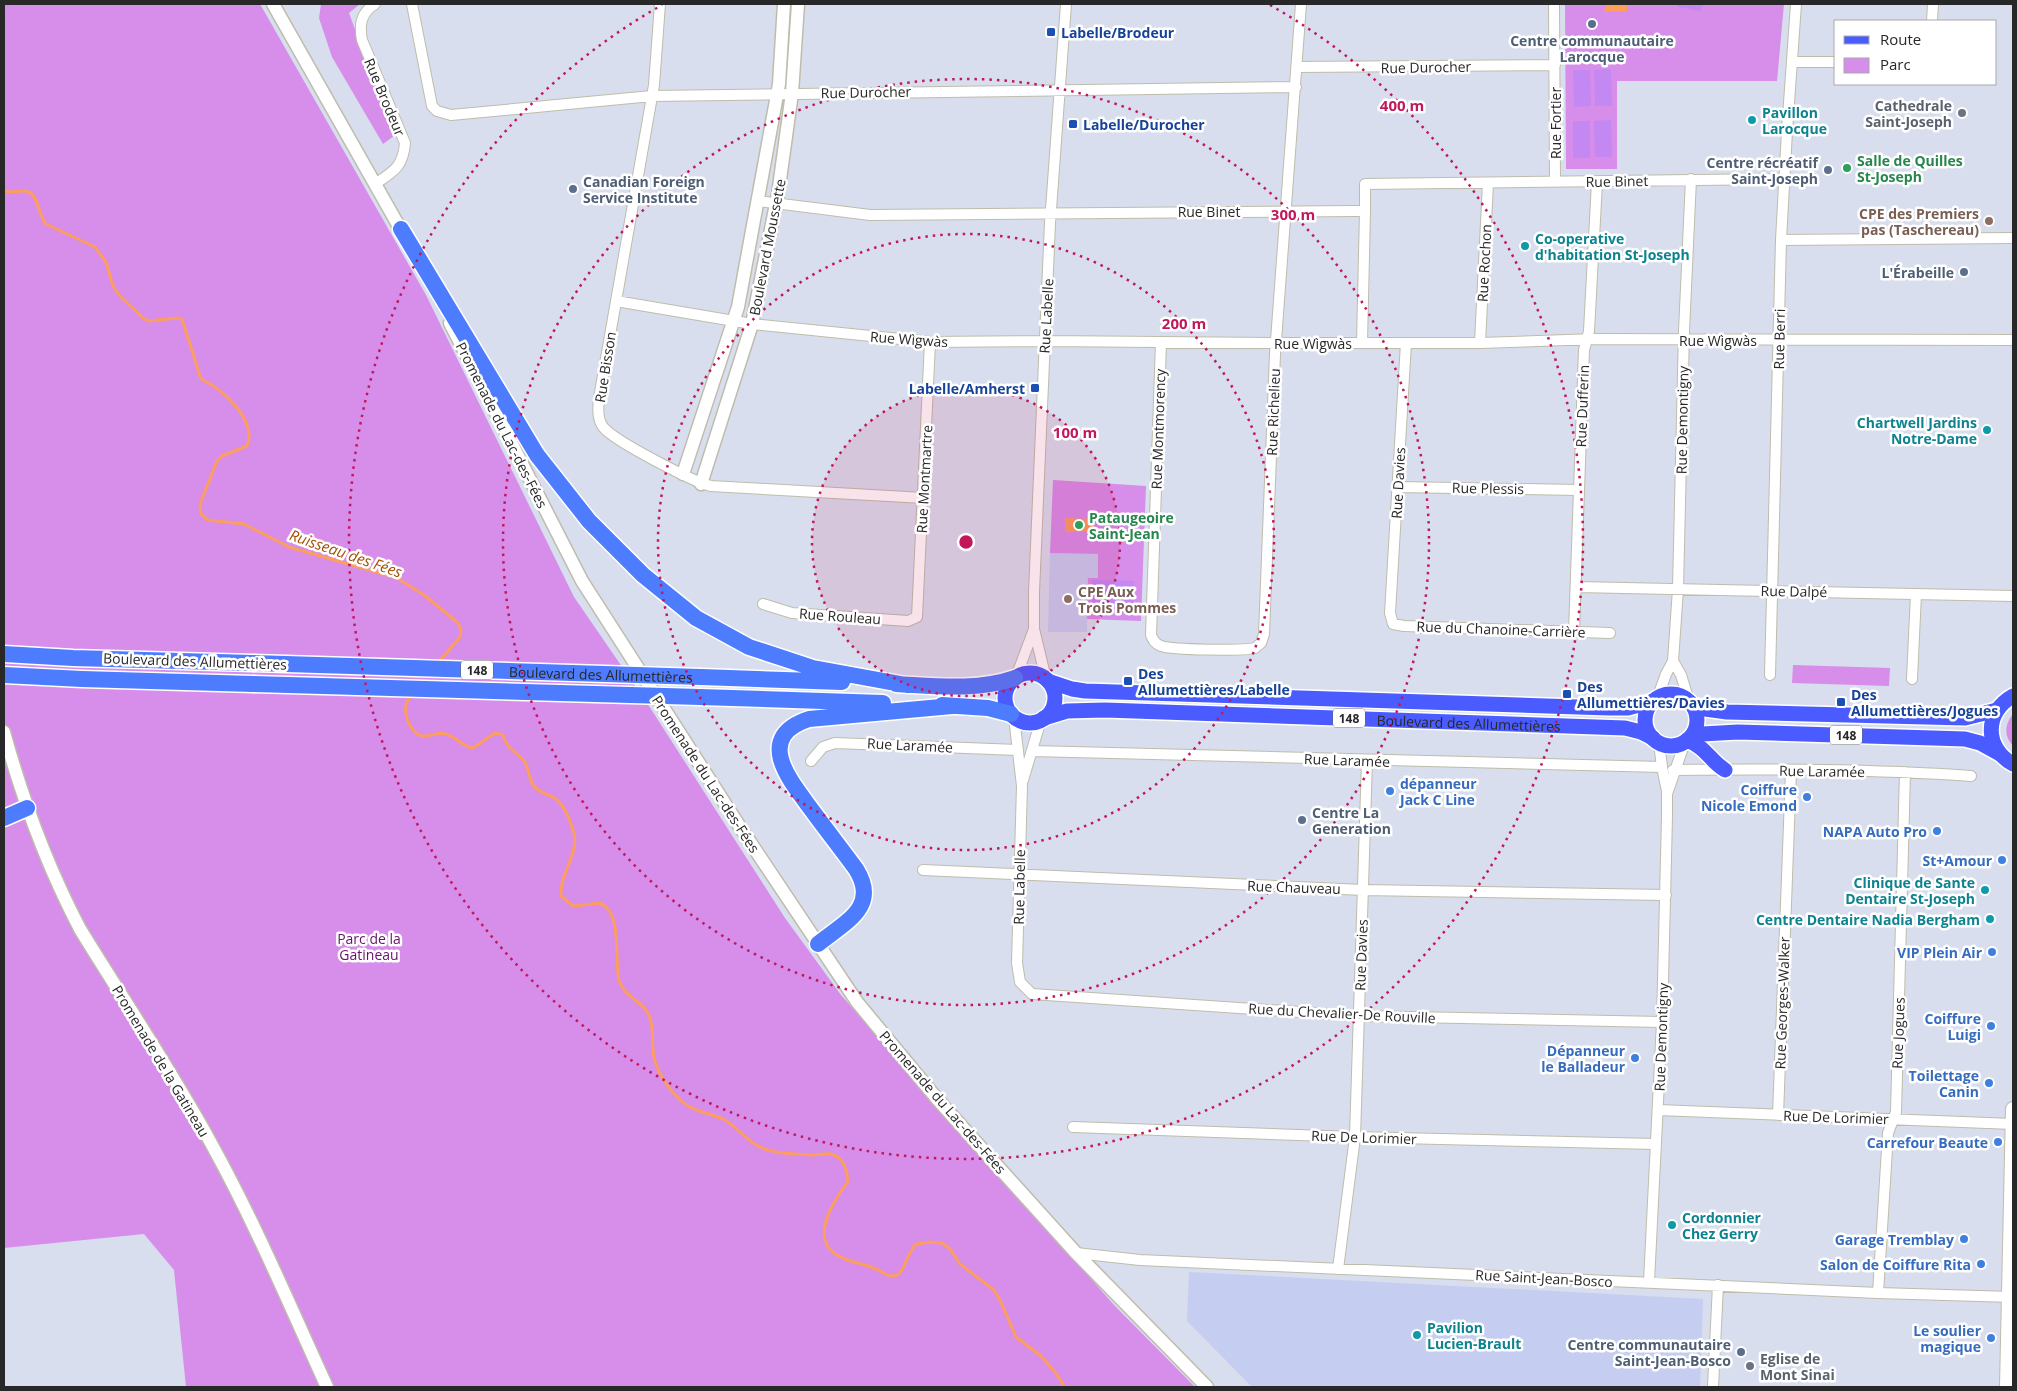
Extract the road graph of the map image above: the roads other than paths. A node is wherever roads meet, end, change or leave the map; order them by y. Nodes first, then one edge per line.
1 (274, 4) edge
2 (375, 4) edge
3 (412, 4) edge
4 (660, 4) edge
5 (784, 4) edge
6 (798, 4) edge
7 (1066, 4) edge
8 (1301, 4) edge
9 (1554, 4) edge
10 (1796, 4) edge
11 (1932, 4) edge
12 (1932, 20) edge
13 (1793, 62) junction
14 (1834, 62) edge
15 (1555, 65) junction
16 (1297, 67) junction
17 (1296, 87) junction
18 (1059, 89) junction
19 (792, 93) junction
20 (777, 95) junction
21 (652, 96) junction
22 (1691, 179) junction
23 (1784, 179) junction
24 (1555, 182) junction
25 (1597, 182) junction
26 (1488, 183) junction
27 (375, 184) junction
28 (758, 201) junction
29 (776, 204) junction
30 (1285, 211) junction
31 (1365, 211) junction
32 (1051, 213) junction
33 (401, 228) junction
34 (2013, 238) edge
35 (1781, 240) junction
36 (616, 301) junction
37 (733, 321) junction
38 (752, 324) junction
39 (1587, 340) junction
40 (1684, 340) junction
41 (2013, 340) edge
42 (1045, 341) junction
43 (1779, 341) junction
44 (930, 342) junction
45 (1161, 342) junction
46 (1276, 343) junction
47 (1362, 343) junction
48 (1406, 343) junction
49 (1480, 343) junction
50 (683, 474) junction
51 (701, 484) junction
52 (1398, 487) junction
53 (1578, 490) junction
54 (924, 498) junction
55 (1576, 587) junction
56 (1678, 589) junction
57 (1772, 590) junction
58 (1916, 594) junction
59 (2013, 596) edge
60 (763, 604) dead end
61 (917, 616) joint
62 (1393, 624) joint
63 (1034, 628) junction
64 (1574, 631) junction
65 (1610, 633) dead end
66 (1206, 649) joint
67 (4, 654) edge
68 (1672, 661) junction
69 (4, 675) edge
70 (1770, 675) dead end
71 (1016, 677) junction
72 (1912, 679) dead end
73 (1047, 680) junction
74 (906, 685) junction
75 (2012, 696) edge
76 (1655, 700) junction
77 (1691, 703) junction
78 (952, 706) junction
79 (1997, 710) junction
80 (1013, 715) junction
81 (1042, 719) junction
82 (4, 732) edge
83 (1656, 740) junction
84 (1687, 740) junction
85 (1018, 750) junction
86 (1032, 751) junction
87 (1367, 760) junction
88 (811, 762) dead end
89 (2009, 762) edge
90 (1662, 767) junction
91 (1674, 770) junction
92 (1725, 770) junction
93 (1791, 771) junction
94 (1905, 772) junction
95 (1970, 776) dead end
96 (1022, 786) junction
97 (1667, 792) junction
98 (25, 804) junction
99 (4, 807) edge
100 (4, 818) edge
101 (923, 870) dead end
102 (1018, 875) junction
103 (1363, 890) junction
104 (1666, 895) junction
105 (818, 944) junction
106 (1024, 987) joint
107 (1359, 1016) junction
108 (1662, 1022) junction
109 (1658, 1110) junction
110 (2013, 1110) edge
111 (1778, 1115) junction
112 (1893, 1120) junction
113 (2013, 1124) edge
114 (1073, 1126) dead end
115 (1355, 1137) junction
116 (1656, 1144) junction
117 (1076, 1253) junction
118 (1338, 1269) junction
119 (1650, 1282) junction
120 (1718, 1285) junction
121 (1878, 1293) junction
122 (2011, 1297) edge
123 (327, 1387) edge
124 (1207, 1387) edge
125 (1714, 1387) edge
126 (2007, 1387) edge

1 - 27 street, Promenade du Lac-des-Fées
2 - 27 street, Rue Brodeur
3 - 21 street, Rue Durocher
4 - 21 street, Rue Bisson
5 - 20 street, Boulevard Moussette
6 - 19 street, Boulevard Moussette
7 - 18 street, Rue Labelle
8 - 16 street, Rue Richelieu
9 - 15 street, Rue Fortier
10 - 13 street, Rue Berri
11 - 12 street
13 - 14 street
13 - 23 street, Rue Berri
15 - 16 street, Rue Durocher
15 - 24 street, Rue Fortier
16 - 17 street, Rue Richelieu
17 - 18 street, Rue Durocher
17 - 30 street, Rue Richelieu
18 - 19 street, Rue Durocher
18 - 32 street, Rue Labelle
19 - 20 street, Rue Durocher
19 - 29 street, Boulevard Moussette
20 - 21 street, Rue Durocher
20 - 28 street, Boulevard Moussette
21 - 36 street, Rue Bisson
22 - 23 street, Rue Binet
22 - 25 street, Rue Binet
22 - 40 street, Rue Demontigny
23 - 35 street, Rue Berri
24 - 25 street, Rue Binet
24 - 26 street, Rue Binet
25 - 39 street, Rue Dufferin
26 - 31 street, Rue Binet
26 - 49 street, Rue Rochon
27 - 33 street, Promenade du Lac-des-Fées
28 - 29 street, Rue Binet
28 - 37 street, Boulevard Moussette
29 - 32 street, Rue Binet
29 - 38 street, Boulevard Moussette
30 - 31 street, Rue Binet
30 - 32 street, Rue Binet
30 - 46 street, Rue Richelieu
31 - 47 street
32 - 42 street, Rue Labelle
33 - 74 highway
33 - 105 street, Promenade du Lac-des-Fées
34 - 35 street
35 - 43 street, Rue Berri
36 - 37 street, Rue Wìgwàs
36 - 50 street, Rue Bisson
37 - 38 street, Rue Wìgwàs
37 - 50 street, Boulevard Moussette
38 - 44 street, Rue Wìgwàs
38 - 51 street, Boulevard Moussette
39 - 40 street, Rue Wìgwàs
39 - 49 street, Rue Wìgwàs
39 - 53 street, Rue Dufferin
40 - 43 street, Rue Wìgwàs
40 - 56 street, Rue Demontigny
41 - 43 street, Rue Wìgwàs
42 - 44 street, Rue Wìgwàs
42 - 45 street, Rue Wìgwàs
42 - 63 street, Rue Labelle
43 - 57 street, Rue Berri
44 - 54 street, Rue Montmartre
45 - 46 street, Rue Wìgwàs
45 - 66 street, Rue Montmorency
46 - 47 street, Rue Wìgwàs
46 - 66 street, Rue Richelieu
47 - 48 street, Rue Wìgwàs
48 - 49 street, Rue Wìgwàs
48 - 52 street, Rue Davies
50 - 51 street, Rue Bisson
51 - 54 street, Rue Bisson
52 - 53 street, Rue Plessis
52 - 62 street, Rue Davies
53 - 55 street, Rue Dufferin
54 - 61 street, Rue Montmartre
55 - 56 street, Rue Dalpé
55 - 64 street, Rue Dufferin
56 - 57 street, Rue Dalpé
56 - 68 street, Rue Demontigny
57 - 58 street, Rue Dalpé
57 - 70 street, Rue Berri
58 - 59 street, Rue Dalpé
58 - 72 street
60 - 61 street, Rue Rouleau
62 - 64 street, Rue du Chanoine-Carrière
63 - 71 street, Rue Labelle
63 - 73 street, Rue Labelle
64 - 65 street, Rue du Chanoine-Carrière
67 - 74 highway, Boulevard des Allumettières / 148, bridge
68 - 76 street, Rue Demontigny
68 - 77 street
69 - 78 highway, Boulevard des Allumettières / 148, bridge
71 - 73 main road
71 - 74 highway, Boulevard des Allumettières / 148
71 - 80 main road
73 - 76 main road, Boulevard des Allumettières / 148
73 - 81 main road
75 - 79 main road
76 - 77 main road
76 - 83 main road
77 - 79 main road, 148
77 - 84 main road
78 - 80 highway, Boulevard des Allumettières / 148
78 - 105 highway
79 - 89 main road
80 - 81 main road
80 - 85 street, Rue Labelle
81 - 83 main road, Boulevard des Allumettières / 148
81 - 86 street, Rue Labelle
82 - 98 street, Promenade de la Gatineau
83 - 84 main road
83 - 90 street, Rue Demontigny
84 - 89 main road, 148
84 - 91 street, Rue Demontigny
84 - 92 main road
85 - 88 street, Rue Laramée
85 - 96 street, Rue Labelle
86 - 87 street, Rue Laramée
86 - 96 street, Rue Labelle
87 - 90 street, Rue Laramée
87 - 103 street, Rue Davies
90 - 97 street, Rue Demontigny
91 - 92 street, Rue Laramée
91 - 97 street, Rue Demontigny
92 - 93 street, Rue Laramée
93 - 94 street, Rue Laramée
93 - 111 street, Rue Georges-Walker
94 - 95 street, Rue Laramée
94 - 112 street, Rue Jogues
96 - 102 street, Rue Labelle
97 - 104 street, Rue Demontigny
98 - 99 highway
98 - 100 highway
98 - 123 street, Promenade de la Gatineau
101 - 102 street, Rue Chauveau
102 - 103 street, Rue Chauveau
102 - 106 street, Rue Labelle
103 - 104 street, Rue Chauveau
103 - 107 street, Rue Davies
104 - 108 street, Rue Demontigny
105 - 117 street, Promenade du Lac-des-Fées
106 - 107 street, Rue du Chevalier-De Rouville
107 - 108 street, Rue du Chevalier-De Rouville
107 - 115 street, Rue Davies
108 - 109 street, Rue Demontigny
109 - 111 street, Rue De Lorimier
109 - 116 street, Rue Demontigny
110 - 113 main road
111 - 112 street, Rue De Lorimier
112 - 113 street, Rue De Lorimier
112 - 121 street, Rue Jogues
113 - 122 main road
114 - 115 street, Rue De Lorimier
115 - 116 street, Rue De Lorimier
115 - 118 street, Rue Davies
116 - 119 street, Rue Demontigny
117 - 118 street, Rue Saint-Jean-Bosco
117 - 124 street, Promenade du Lac-des-Fées
118 - 119 street, Rue Saint-Jean-Bosco
119 - 120 street, Rue Saint-Jean-Bosco
120 - 121 street, Rue Saint-Jean-Bosco
120 - 125 street
121 - 122 street, Rue Saint-Jean-Bosco
122 - 126 main road

